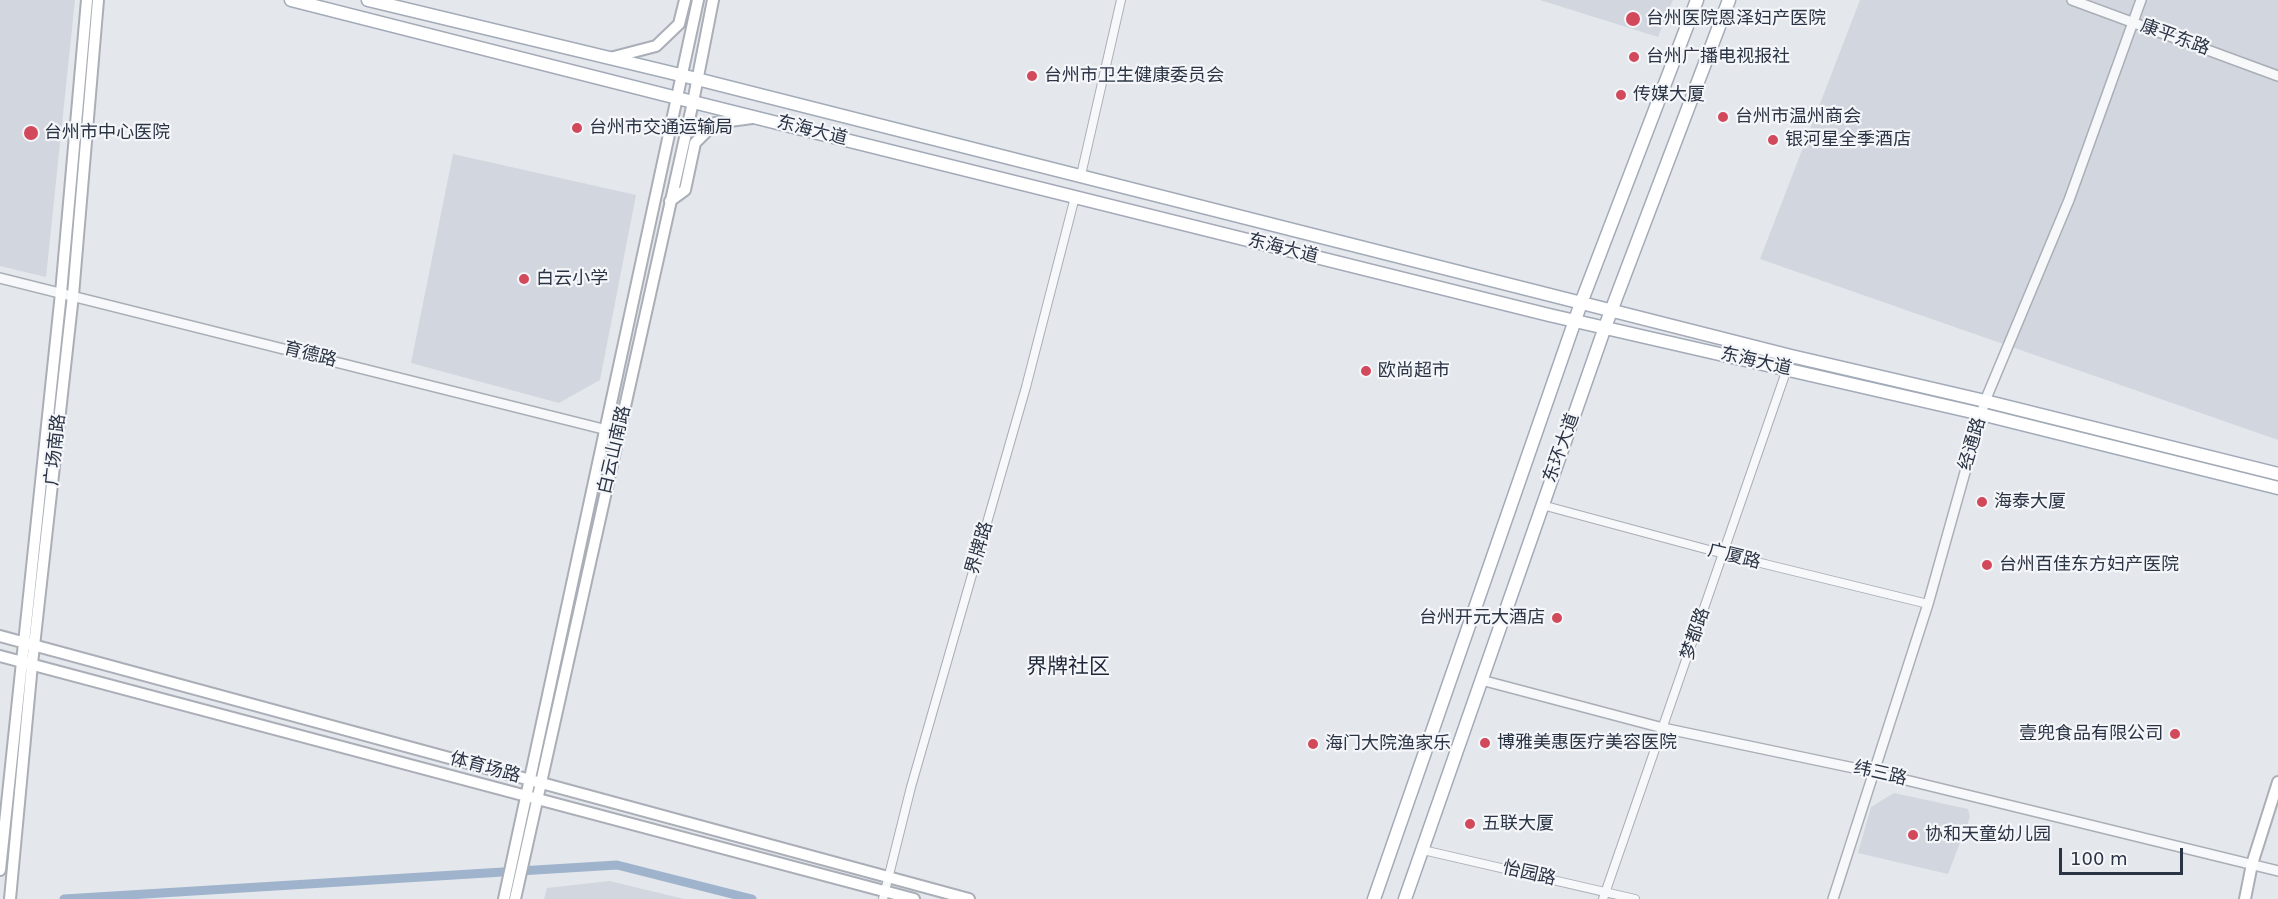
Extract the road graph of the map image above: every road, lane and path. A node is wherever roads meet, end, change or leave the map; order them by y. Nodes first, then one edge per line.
1 (87, 0) edge
2 (98, 0) edge
3 (291, 0) edge
4 (368, 0) edge
5 (685, 0) edge
6 (698, 0) edge
7 (713, 0) edge
8 (1121, 0) edge
9 (1698, 0) edge
10 (1729, 0) edge
11 (2072, 0) edge
12 (2141, 0) edge
13 (382, 2) edge
14 (2133, 23) junction
15 (607, 58) junction
16 (682, 76) junction
17 (2278, 76) edge
18 (697, 79) junction
19 (677, 98) junction
20 (693, 102) junction
21 (758, 118) junction
22 (1081, 175) junction
23 (1075, 197) junction
24 (670, 201) junction
25 (0, 278) edge
26 (61, 292) junction
27 (73, 295) junction
28 (1581, 303) junction
29 (1612, 310) junction
30 (1575, 320) junction
31 (1605, 327) junction
32 (1787, 369) junction
33 (1985, 401) junction
34 (1981, 414) junction
35 (606, 430) junction
36 (619, 433) junction
37 (2278, 474) edge
38 (2278, 488) edge
39 (1542, 505) junction
40 (1724, 554) junction
41 (1928, 604) junction
42 (0, 636) edge
43 (28, 643) junction
44 (0, 656) edge
45 (26, 662) junction
46 (1481, 680) junction
47 (1663, 728) junction
48 (1873, 772) junction
49 (536, 782) junction
50 (2278, 782) edge
51 (532, 797) junction
52 (1423, 850) junction
53 (2252, 864) junction
54 (0, 870) edge
55 (2278, 871) edge
56 (889, 877) junction
57 (516, 895) edge
58 (884, 895) edge
59 (505, 896) edge
60 (1604, 896) edge
61 (10, 899) edge
62 (914, 899) edge
63 (969, 899) edge
64 (1374, 899) edge
65 (1405, 899) edge
66 (1635, 899) edge
67 (1833, 899) edge
68 (2245, 899) edge

1 - 26 main road, 广场南路
2 - 27 main road, 广场南路
3 - 19 main road, 东海大道
4 - 13 main road, 东海大道
5 - 15 main road
6 - 16 main road, 白云山南路
7 - 18 main road, 白云山南路
8 - 22 street
9 - 28 main road, 东环大道
10 - 29 main road, 东环大道
11 - 14 street, 康平东路
12 - 14 street, 经通路
13 - 15 main road, 东海大道
14 - 17 street, 康平东路
14 - 33 street, 经通路
15 - 16 main road, 东海大道
16 - 18 main road, 东海大道
16 - 19 main road, 白云山南路
18 - 20 main road, 白云山南路
18 - 22 main road, 东海大道
19 - 20 main road, 东海大道
19 - 35 main road, 白云山南路
20 - 21 main road, 东海大道
20 - 24 main road, 白云山南路
21 - 23 main road, 东海大道
21 - 24 main road
22 - 28 main road, 东海大道
23 - 30 main road, 东海大道
23 - 56 street, 界牌路
24 - 36 main road, 白云山南路
25 - 26 street, 育德路
26 - 27 street, 育德路
26 - 43 main road, 广场南路
27 - 35 street, 育德路
27 - 43 main road, 广场南路
28 - 29 main road, 东海大道
28 - 30 main road, 东环大道
29 - 31 main road, 东环大道
29 - 33 main road, 东海大道
30 - 31 main road, 东海大道
30 - 64 main road, 东环大道
31 - 32 main road, 东海大道
31 - 39 main road, 东环大道
32 - 34 main road, 东海大道
32 - 40 street, 梦都路
33 - 34 street, 经通路
33 - 37 main road, 东海大道
34 - 38 main road, 东海大道
34 - 41 street, 经通路
35 - 36 street, 育德路
35 - 49 main road, 白云山南路
36 - 49 main road, 白云山南路
39 - 40 street, 广厦路
39 - 46 main road, 东环大道
40 - 41 street, 广厦路
40 - 47 street, 梦都路
41 - 48 street, 经通路
42 - 43 main road, 体育场路
43 - 45 main road, 广场南路
43 - 49 main road, 体育场路
44 - 45 main road, 体育场路
45 - 51 main road, 体育场路
45 - 54 main road, 广场南路
45 - 61 main road, 广场南路
46 - 47 street, 纬三路
46 - 52 main road, 东环大道
47 - 48 street, 纬三路
47 - 60 street, 梦都路
48 - 53 street, 纬三路
48 - 67 street, 经通路
49 - 51 main road, 白云山南路
49 - 56 main road, 体育场路
50 - 53 main road
51 - 57 main road, 白云山南路
51 - 58 main road, 体育场路
51 - 59 main road, 白云山南路
52 - 60 street, 怡园路
52 - 65 main road, 东环大道
53 - 55 street, 纬三路
53 - 68 main road
56 - 58 street, 界牌路
56 - 63 main road, 体育场路
58 - 62 main road, 体育场路
60 - 66 street, 怡园路

